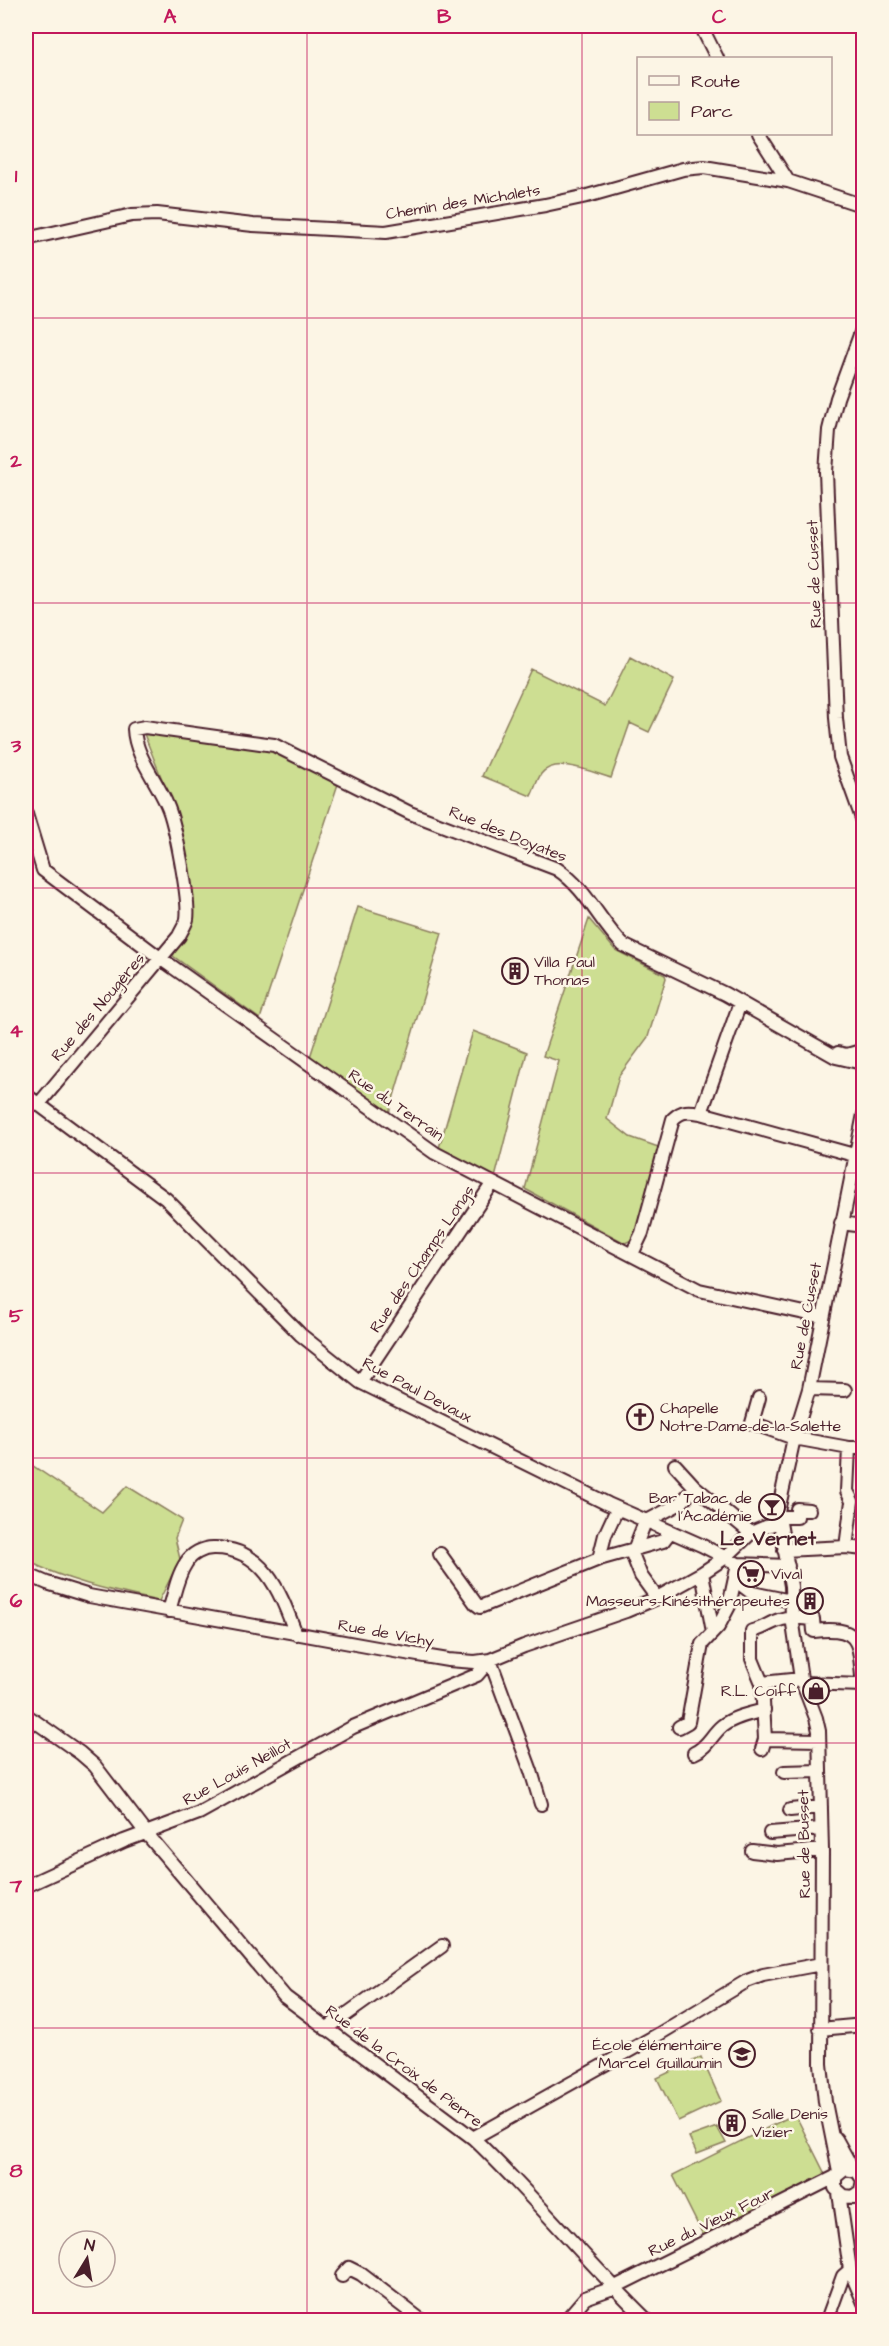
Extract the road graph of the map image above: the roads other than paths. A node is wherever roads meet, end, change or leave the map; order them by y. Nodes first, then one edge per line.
1 (701, 26) edge
2 (716, 57) edge
3 (759, 135) edge
4 (788, 181) junction
5 (864, 206) edge
6 (26, 239) edge
7 (864, 324) edge
8 (134, 729) joint
9 (26, 814) edge
10 (864, 824) edge
11 (160, 958) junction
12 (740, 1003) junction
13 (863, 1057) edge
14 (26, 1095) edge
15 (38, 1105) junction
16 (701, 1113) junction
17 (864, 1114) edge
18 (860, 1142) edge
19 (854, 1155) junction
20 (492, 1184) junction
21 (841, 1223) junction
22 (864, 1226) edge
23 (632, 1254) junction
24 (823, 1317) junction
25 (360, 1382) junction
26 (809, 1389) junction
27 (845, 1390) dead end
28 (759, 1398) dead end
29 (794, 1438) junction
30 (849, 1448) junction
31 (864, 1448) edge
32 (675, 1465) dead end
33 (695, 1487) junction
34 (858, 1500) edge
35 (617, 1509) junction
36 (809, 1510) dead end
37 (778, 1520) junction
38 (645, 1522) junction
39 (670, 1533) junction
40 (752, 1533) junction
41 (846, 1547) junction
42 (864, 1549) edge
43 (632, 1550) junction
44 (784, 1550) junction
45 (440, 1554) dead end
46 (726, 1557) junction
47 (599, 1559) junction
48 (738, 1564) junction
49 (788, 1566) junction
50 (702, 1573) junction
51 (26, 1574) edge
52 (735, 1580) junction
53 (657, 1598) junction
54 (791, 1601) junction
55 (169, 1611) junction
56 (792, 1617) junction
57 (713, 1632) junction
58 (296, 1634) junction
59 (490, 1660) junction
60 (460, 1661) junction
61 (461, 1681) junction
62 (802, 1681) junction
63 (762, 1683) junction
64 (863, 1685) edge
65 (764, 1710) junction
66 (26, 1715) edge
67 (679, 1726) dead end
68 (819, 1740) junction
69 (694, 1754) dead end
70 (820, 1771) junction
71 (784, 1772) dead end
72 (541, 1804) dead end
73 (821, 1806) junction
74 (790, 1810) dead end
75 (821, 1829) junction
76 (770, 1833) dead end
77 (147, 1834) junction
78 (822, 1850) junction
79 (752, 1851) dead end
80 (26, 1886) edge
81 (442, 1946) dead end
82 (821, 1964) junction
83 (864, 2025) edge
84 (326, 2029) junction
85 (820, 2029) junction
86 (473, 2138) junction
87 (837, 2180) junction
88 (861, 2187) edge
89 (844, 2233) junction
90 (850, 2270) junction
91 (342, 2276) dead end
92 (613, 2288) junction
93 (864, 2303) edge
94 (421, 2320) edge
95 (566, 2320) edge
96 (647, 2320) edge
97 (827, 2320) edge

1 - 2 street
3 - 4 street
4 - 5 street, Chemin des Michalets
4 - 6 street, Chemin des Michalets
7 - 10 street, Rue de Cusset
8 - 11 street, Rue des Nougères
8 - 12 street, Rue des Doyates
9 - 11 street, Rue du Terrain
11 - 15 street, Rue des Nougères
11 - 20 street, Rue du Terrain
12 - 13 street, Rue des Doyates
12 - 16 street
14 - 15 street, Rue Paul Devaux
15 - 25 street, Rue Paul Devaux
16 - 19 street
16 - 23 street
17 - 18 street, Rue de Cusset
18 - 19 street, Rue de Cusset
19 - 21 street, Rue de Cusset
20 - 23 street, Rue du Terrain
20 - 25 street, Rue des Champs Longs
21 - 22 street
21 - 24 street, Rue de Cusset
23 - 24 street, Rue du Terrain
24 - 26 street, Rue de Cusset
25 - 35 street, Rue Paul Devaux
26 - 27 street
26 - 29 street, Rue de Cusset
28 - 29 street
29 - 30 street
29 - 37 street, Rue de Cusset
30 - 31 street
30 - 34 street
32 - 33 street
33 - 38 street
33 - 40 street
34 - 41 street
35 - 38 street, Rue Paul Devaux
35 - 47 street
36 - 37 street, Rue de Vichy
37 - 40 street, Rue de Vichy
37 - 44 street, Rue de Busset
38 - 39 street, Rue Paul Devaux
38 - 43 street
39 - 43 street
39 - 46 street, Rue Paul Devaux
40 - 46 street, Rue de Vichy
41 - 42 street
41 - 44 street
43 - 47 street
43 - 53 street
44 - 49 street, Rue de Busset
45 - 47 street
46 - 48 street, Rue Paul Devaux
46 - 50 street, Rue de Vichy
48 - 49 street
48 - 52 street
49 - 54 street, Rue de Busset
50 - 53 street, Rue de Vichy
50 - 57 street
51 - 55 street, Rue de Vichy
52 - 54 street
52 - 57 street
53 - 59 street, Rue de Vichy
54 - 56 street, Rue de Busset
55 - 58 street, Rue de Vichy
55 - 58 street
56 - 62 street, Rue de Busset
56 - 63 street
56 - 64 street
57 - 67 street
58 - 60 street, Rue de Vichy
59 - 60 street, Rue de Vichy
59 - 61 street, Rue Louis Neillot
59 - 72 street
60 - 61 street
61 - 77 street, Rue Louis Neillot
62 - 63 street
62 - 64 street
62 - 68 street, Rue de Busset
63 - 65 street
65 - 68 street
65 - 69 street
66 - 77 street, Rue de la Croix de Pierre
68 - 70 street, Rue de Busset
70 - 71 street
70 - 73 street, Rue de Busset
73 - 74 street
73 - 75 street, Rue de Busset
75 - 76 street
75 - 78 street, Rue de Busset
77 - 80 street, Rue Louis Neillot
77 - 84 street, Rue de la Croix de Pierre
78 - 79 street
78 - 82 street, Rue de Busset
81 - 84 street
82 - 85 street, Rue de Busset
82 - 86 street
83 - 85 street
84 - 86 street, Rue de la Croix de Pierre
85 - 87 street, Rue de Busset
86 - 92 street, Rue de la Croix de Pierre
87 - 88 street
87 - 88 street
87 - 89 street, Rue de Busset
87 - 92 street, Rue du Vieux Four
88 - 89 street, Rue de Busset
89 - 90 street, Rue de Busset
90 - 93 street, Rue de Busset
90 - 97 street
91 - 94 street
92 - 95 street, Rue du Vieux Four
92 - 96 street, Rue de la Croix de Pierre

